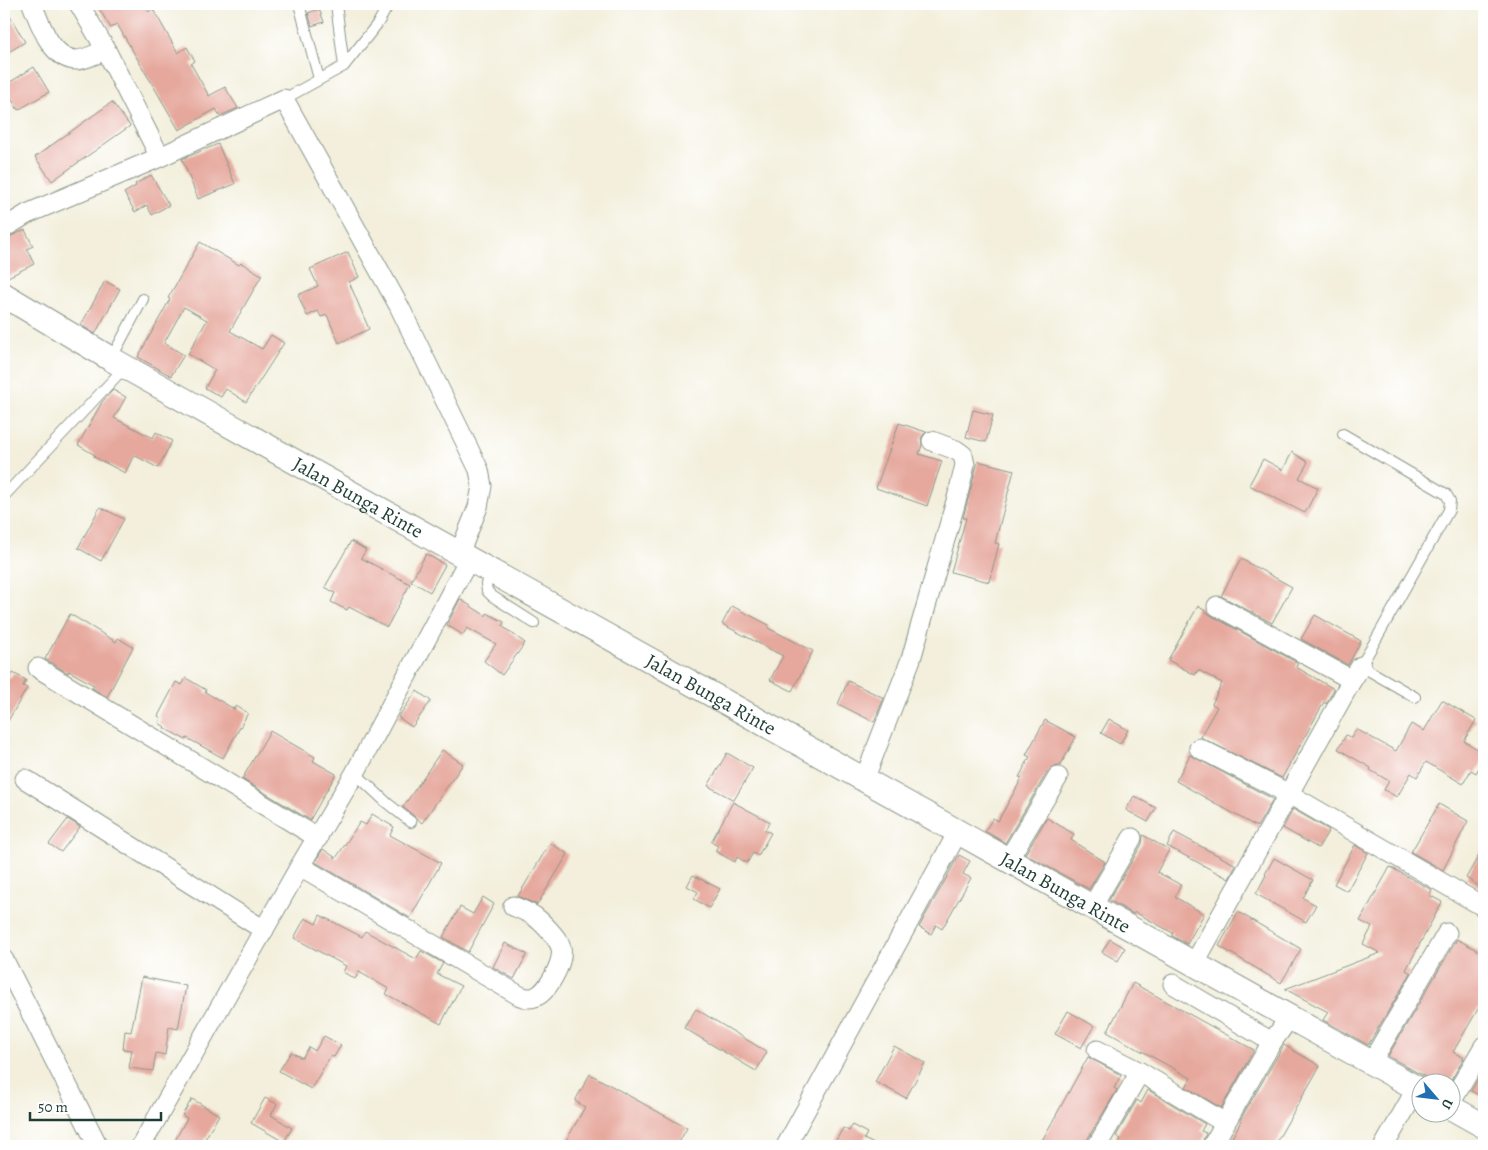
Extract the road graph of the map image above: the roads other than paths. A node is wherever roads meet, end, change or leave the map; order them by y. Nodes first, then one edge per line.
1 (32, 4) edge
2 (79, 4) edge
3 (299, 4) edge
4 (336, 4) edge
5 (389, 4) edge
6 (106, 50) junction
7 (344, 66) junction
8 (319, 79) junction
9 (284, 99) junction
10 (160, 157) junction
11 (4, 228) edge
12 (4, 294) edge
13 (143, 299) dead end
14 (118, 363) junction
15 (1343, 434) dead end
16 (932, 441) dead end
17 (4, 496) edge
18 (464, 556) junction
19 (490, 570) junction
20 (1217, 606) dead end
21 (534, 623) dead end
22 (38, 668) dead end
23 (1357, 673) junction
24 (1416, 697) dead end
25 (1199, 748) dead end
26 (355, 773) junction
27 (1058, 777) dead end
28 (25, 779) dead end
29 (864, 780) junction
30 (1289, 794) junction
31 (411, 822) dead end
32 (958, 832) junction
33 (318, 838) junction
34 (1132, 838) dead end
35 (1008, 860) junction
36 (300, 866) junction
37 (513, 906) dead end
38 (1092, 907) junction
39 (1484, 907) edge
40 (264, 930) junction
41 (1447, 933) dead end
42 (4, 960) edge
43 (1194, 964) junction
44 (1173, 984) dead end
45 (1290, 1018) junction
46 (1272, 1042) junction
47 (1484, 1046) edge
48 (1097, 1050) dead end
49 (1371, 1063) junction
50 (1140, 1072) junction
51 (1410, 1084) edge
52 (1460, 1088) edge
53 (1410, 1104) edge
54 (1460, 1111) edge
55 (1225, 1123) junction
56 (1484, 1126) edge
57 (98, 1146) edge
58 (141, 1146) edge
59 (786, 1146) edge
60 (1097, 1146) edge
61 (1212, 1146) edge
62 (1384, 1146) edge

1 - 6 street
2 - 6 street
3 - 8 lane
4 - 7 lane
5 - 7 lane
6 - 10 street
7 - 8 lane
8 - 9 lane
9 - 10 street
9 - 18 street
10 - 11 street
12 - 14 street, Jalan Bunga Rinte
13 - 14 lane
14 - 17 lane
14 - 18 street, Jalan Bunga Rinte
15 - 23 lane
16 - 29 street
18 - 19 street, Jalan Bunga Rinte
18 - 26 street
19 - 21 lane
19 - 29 street, Jalan Bunga Rinte
20 - 23 street
22 - 33 street
23 - 24 lane
23 - 30 street
25 - 30 street
26 - 31 lane
26 - 33 street
27 - 35 street
28 - 40 street
29 - 32 street, Jalan Bunga Rinte
30 - 39 street
30 - 43 street
32 - 35 street, Jalan Bunga Rinte
32 - 59 street
33 - 36 street
34 - 38 street
35 - 38 street, Jalan Bunga Rinte
36 - 37 street
36 - 40 street
38 - 43 street, Jalan Bunga Rinte
40 - 58 street
41 - 49 street
42 - 57 street
43 - 45 street, Jalan Bunga Rinte
44 - 46 street
45 - 46 street
45 - 49 street, Jalan Bunga Rinte
46 - 55 street
47 - 52 street
48 - 50 street
49 - 51 street, Jalan Bunga Rinte
50 - 55 street
50 - 60 street
53 - 62 street
54 - 56 street
55 - 61 street

